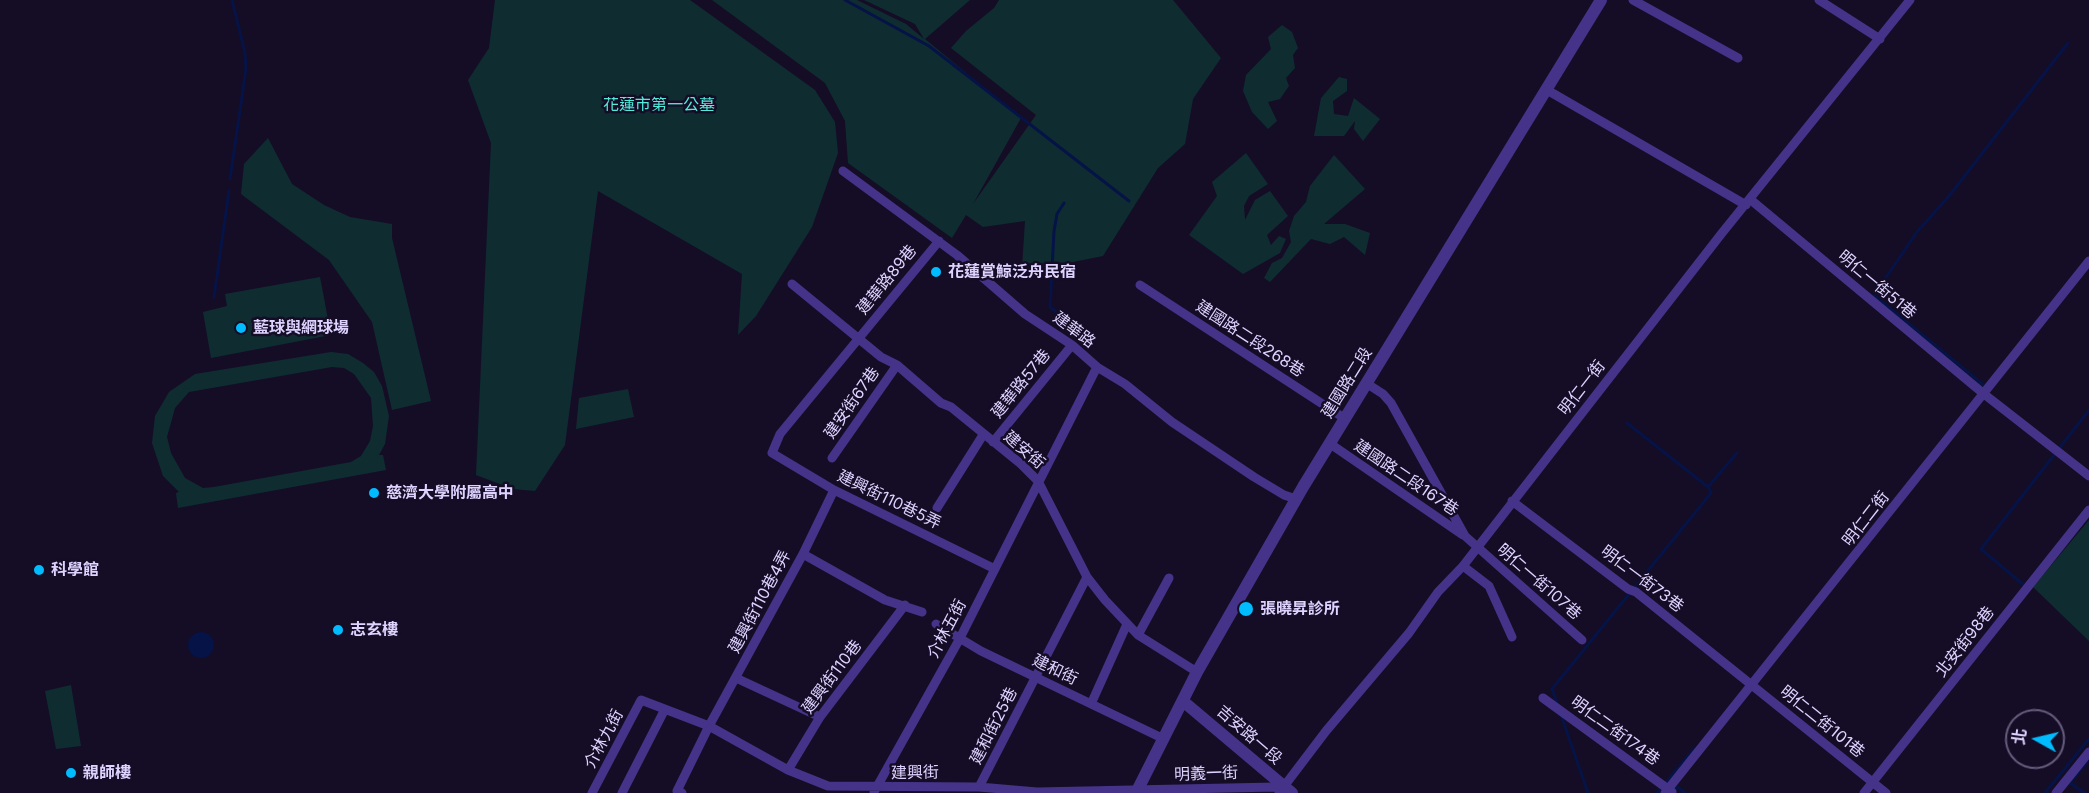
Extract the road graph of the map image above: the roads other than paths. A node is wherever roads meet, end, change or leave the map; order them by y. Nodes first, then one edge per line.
1 (1601, 0) edge
2 (1633, 0) edge
3 (1819, 0) edge
4 (1910, 0) edge
5 (1880, 39) junction
6 (1738, 58) dead end
7 (1547, 90) junction
8 (843, 171) dead end
9 (1748, 202) junction
10 (939, 241) junction
11 (2089, 261) edge
12 (792, 284) dead end
13 (1140, 285) dead end
14 (859, 338) junction
15 (1072, 345) junction
16 (897, 365) junction
17 (1097, 367) junction
18 (1366, 383) junction
19 (1984, 394) junction
20 (1344, 418) junction
21 (983, 435) junction
22 (993, 442) junction
23 (1329, 443) junction
24 (832, 458) dead end
25 (2089, 476) edge
26 (1038, 481) junction
27 (834, 490) junction
28 (1296, 498) junction
29 (1512, 501) junction
30 (937, 508) dead end
31 (2089, 510) edge
32 (1465, 536) junction
33 (1476, 546) junction
34 (803, 554) junction
35 (1463, 566) junction
36 (995, 569) junction
37 (1087, 578) junction
38 (1169, 578) dead end
39 (905, 605) junction
40 (921, 612) dead end
41 (936, 624) dead end
42 (1127, 624) junction
43 (1138, 636) junction
44 (960, 637) junction
45 (1512, 637) dead end
46 (1582, 640) dead end
47 (1197, 672) junction
48 (736, 678) junction
49 (1036, 678) junction
50 (1752, 685) junction
51 (1543, 698) dead end
52 (1091, 704) junction
53 (1182, 705) junction
54 (664, 711) junction
55 (820, 717) junction
56 (709, 726) junction
57 (1164, 739) junction
58 (2089, 752) edge
59 (788, 770) junction
60 (1873, 783) junction
61 (979, 787) junction
62 (1282, 790) edge
63 (874, 791) edge
64 (1136, 792) edge
65 (1669, 792) edge
66 (592, 793) edge
67 (622, 793) edge
68 (682, 793) edge
69 (1864, 793) edge
70 (1886, 793) edge
71 (2056, 793) edge

1 - 7 street, 建國路二段
2 - 6 street
3 - 5 street
4 - 5 street, 明仁一街
5 - 9 street, 明仁一街
7 - 9 street, 明仁一街51巷
7 - 18 street, 建國路二段
8 - 10 street, 建華路
9 - 19 street, 明仁一街51巷
9 - 29 street, 明仁一街
10 - 14 street, 建華路89巷
10 - 15 street, 建華路
11 - 19 street, 明仁二街
12 - 14 street, 建安街
13 - 20 street, 建國路二段268巷
14 - 16 street, 建安街
14 - 27 street, 建興街110巷5弄
15 - 17 street, 建華路
15 - 22 street, 建華路57巷
16 - 21 street, 建安街
16 - 24 street, 建安街67巷
17 - 26 street, 介林五街
17 - 28 street, 建華路
18 - 20 street, 建國路二段
18 - 32 street
19 - 25 street, 明仁一街51巷
19 - 50 street, 明仁二街
20 - 23 street, 建國路二段
21 - 22 street, 建安街
21 - 30 street
22 - 26 street, 建安街
23 - 28 street, 建國路二段
23 - 32 street, 建國路二段167巷
26 - 36 street, 介林五街
26 - 37 street, 建安街
27 - 34 street, 建興街110巷4弄
27 - 36 street, 建興街110巷5弄
28 - 47 street, 建國路二段
29 - 33 street, 明仁一街
29 - 50 street, 明仁一街73巷
31 - 60 street, 北安街98巷
32 - 33 street, 明仁一街107巷
33 - 35 street, 明仁一街
33 - 46 street, 明仁一街107巷
34 - 39 street
34 - 48 street, 建興街110巷4弄
35 - 45 street
35 - 62 street, 明仁一街
36 - 44 street, 介林五街
37 - 42 street, 建安街
37 - 49 street, 建和街25巷
38 - 43 street
39 - 40 street
39 - 55 street, 建興街110巷
41 - 44 street, 建和街
42 - 43 street, 建安街
42 - 52 street
43 - 47 street, 建安街
44 - 49 street, 建和街
44 - 63 street, 介林五街
47 - 53 street, 建國路二段
48 - 55 street
48 - 56 street, 建興街110巷4弄
49 - 52 street, 建和街
49 - 61 street, 建和街25巷
50 - 60 street, 明仁二街101巷
50 - 65 street, 明仁二街
51 - 65 street, 明仁二街174巷
52 - 57 street, 建和街
53 - 57 street, 建國路二段
53 - 62 street, 吉安路一段
54 - 56 street, 介林九街
54 - 66 street, 介林九街
54 - 67 street
55 - 59 street, 建興街110巷
56 - 59 street, 建興街
56 - 68 street, 建興街110巷4弄
57 - 64 street, 建國路二段
58 - 71 street
59 - 63 street, 建興街
60 - 69 street, 北安街98巷
60 - 70 street, 明仁二街101巷
61 - 63 street, 建興街
61 - 64 street, 建興街
62 - 64 street, 明義一街

